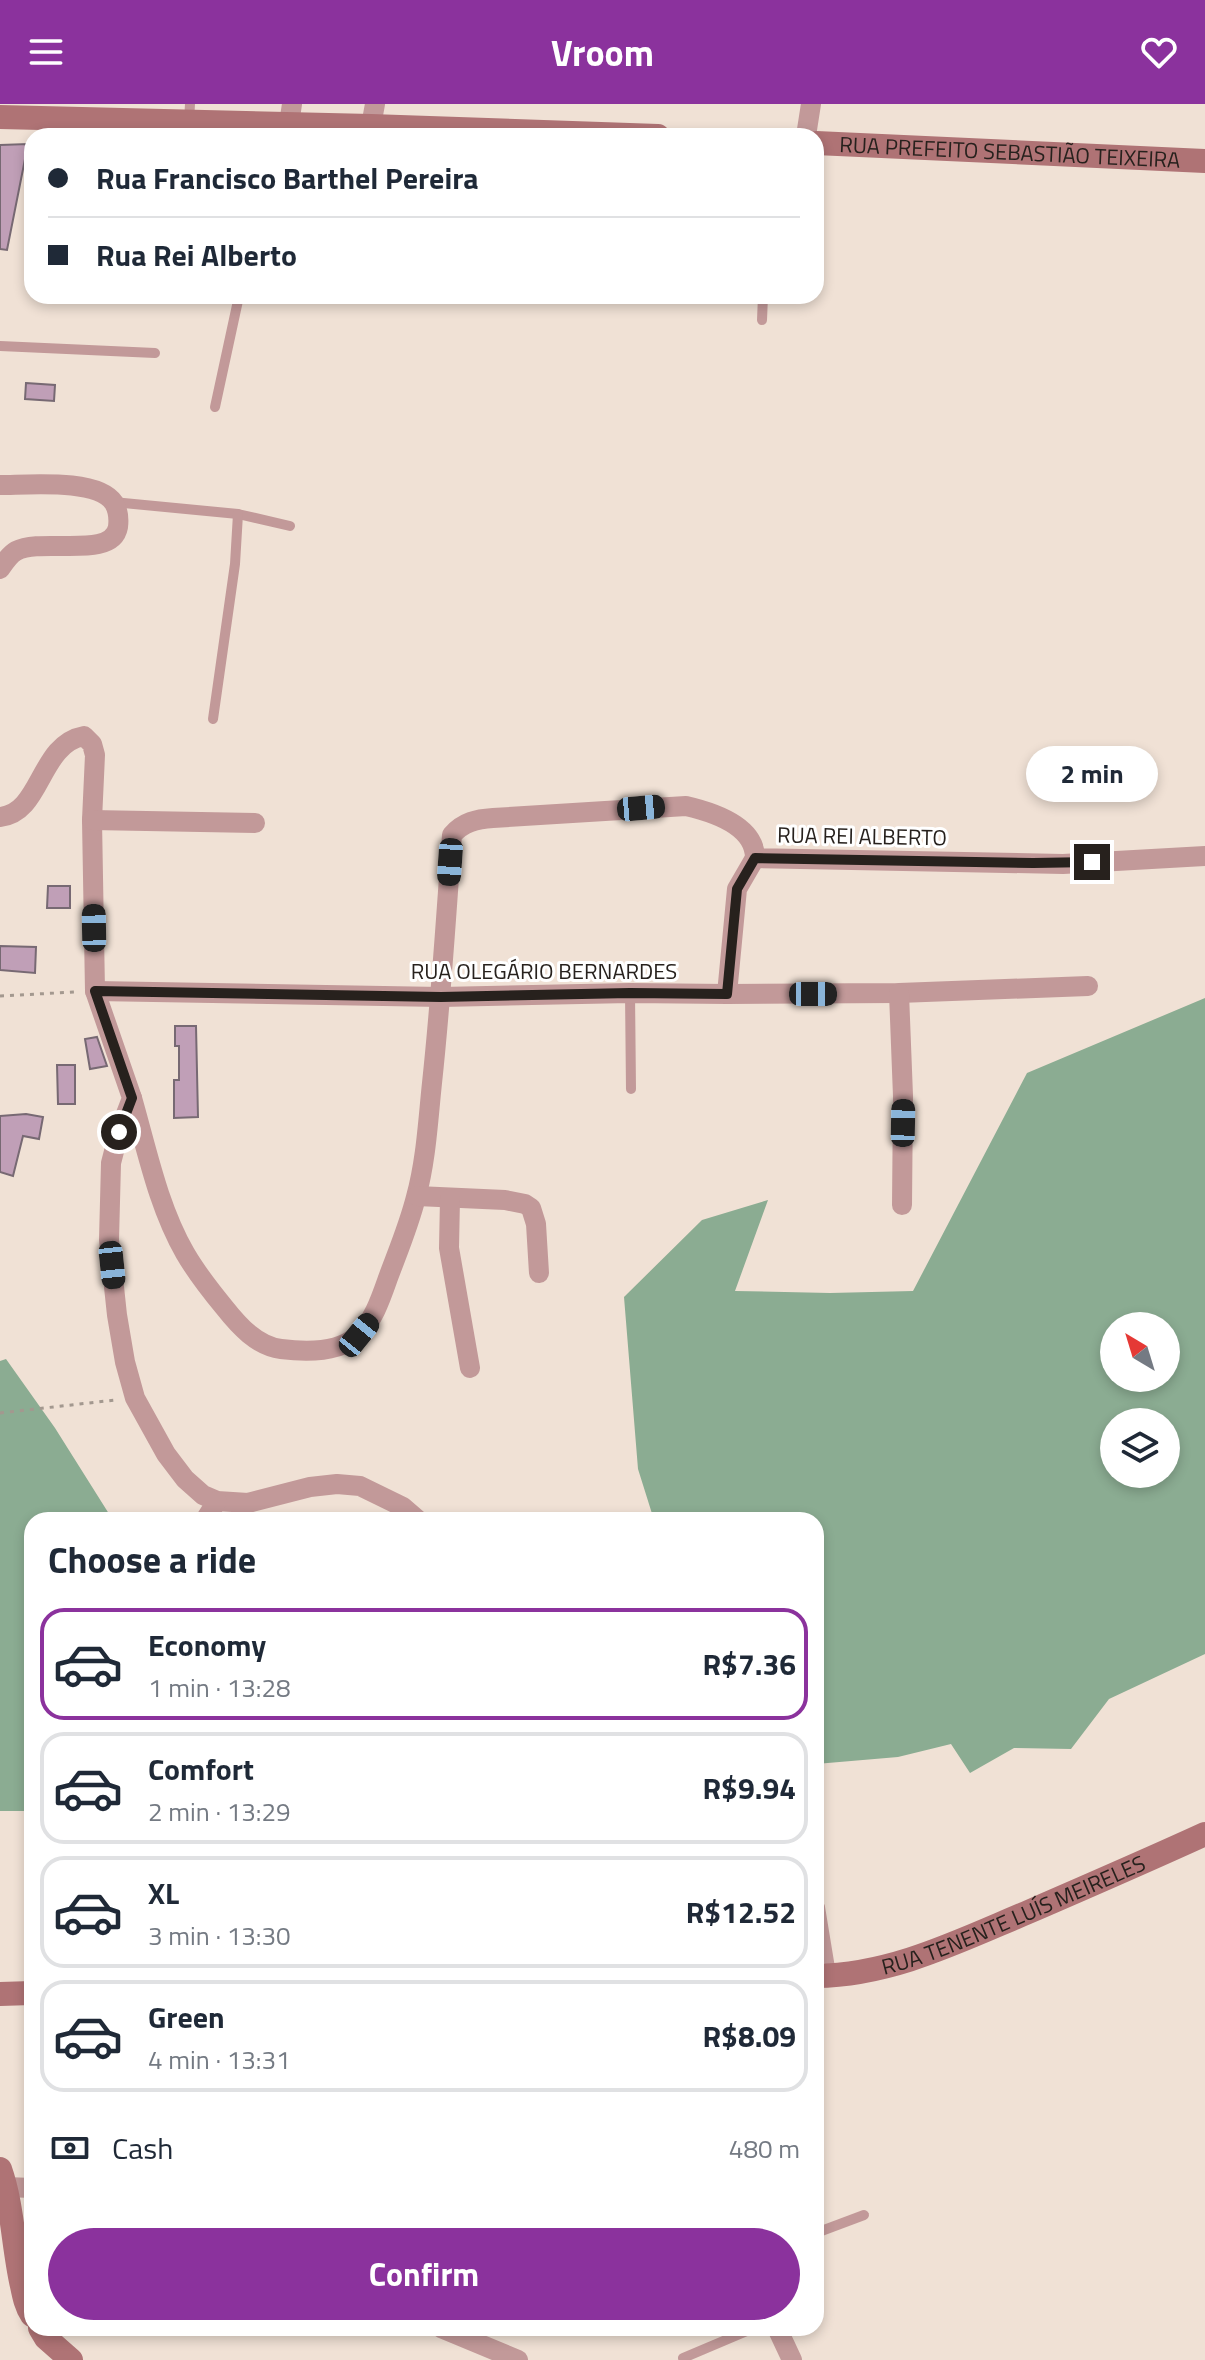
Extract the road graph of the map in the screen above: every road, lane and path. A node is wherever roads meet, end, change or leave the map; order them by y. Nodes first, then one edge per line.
1 (811, 104) edge
2 (190, 112) edge
3 (291, 114) edge
4 (373, 115) edge
5 (0, 117) edge
6 (255, 128) edge
7 (266, 128) edge
8 (549, 128) edge
9 (807, 128) edge
10 (824, 143) edge
11 (1205, 161) edge
12 (237, 304) edge
13 (763, 304) edge
14 (762, 320) dead end
15 (0, 346) edge
16 (155, 353) dead end
17 (215, 407) dead end
18 (0, 485) edge
19 (113, 502) junction
20 (238, 514) junction
21 (290, 526) dead end
22 (0, 569) edge
23 (213, 719) dead end
24 (0, 817) edge
25 (92, 820) junction
26 (255, 823) dead end
27 (1205, 856) edge
28 (755, 858) junction
29 (1088, 986) dead end
30 (95, 991) junction
31 (630, 993) junction
32 (899, 993) junction
33 (727, 994) junction
34 (0, 996) edge
35 (441, 997) junction
36 (631, 1089) dead end
37 (132, 1098) junction
38 (417, 1196) junction
39 (450, 1199) junction
40 (902, 1205) dead end
41 (539, 1273) dead end
42 (470, 1368) dead end
43 (135, 1398) junction
44 (0, 1413) edge
45 (217, 1501) junction
46 (210, 1512) edge
47 (409, 1512) edge
48 (1205, 1834) edge
49 (824, 1976) edge
50 (24, 1993) edge
51 (0, 1994) edge
52 (3, 2178) edge
53 (24, 2185) edge
54 (864, 2215) dead end
55 (824, 2230) edge
56 (24, 2295) edge
57 (45, 2336) edge
58 (460, 2336) edge
59 (735, 2336) edge
60 (781, 2336) edge
61 (683, 2358) edge
62 (71, 2360) edge
63 (518, 2360) edge
64 (792, 2360) edge

1 - 9 street
2 - 5 street
2 - 6 street
3 - 4 street
3 - 7 street
4 - 8 street
10 - 11 street, RUA PREFEITO SEBASTIÃO TEIXEIRA
12 - 17 lane
13 - 14 lane
15 - 16 lane
18 - 19 street
19 - 20 lane
19 - 22 street
20 - 21 lane
20 - 23 lane
24 - 25 street
25 - 26 street
25 - 30 street
27 - 28 street, RUA REI ALBERTO
28 - 33 street
28 - 35 street, RUA REI ALBERTO
29 - 32 street, RUA OLEGÁRIO BERNARDES
30 - 34 path
30 - 35 street, RUA OLEGÁRIO BERNARDES
30 - 37 street
31 - 33 street, RUA OLEGÁRIO BERNARDES
31 - 35 street, RUA OLEGÁRIO BERNARDES
31 - 36 lane
32 - 33 street, RUA OLEGÁRIO BERNARDES
32 - 40 street
35 - 38 street
37 - 38 street
37 - 43 street
38 - 39 street
39 - 41 street
39 - 42 street
43 - 44 path
43 - 45 street
45 - 46 street
45 - 47 street
48 - 49 street, RUA TENENTE LUÍS MEIRELES
50 - 51 street
52 - 53 street
52 - 56 street
54 - 55 lane
57 - 62 street
58 - 63 street
59 - 61 lane
60 - 64 street

